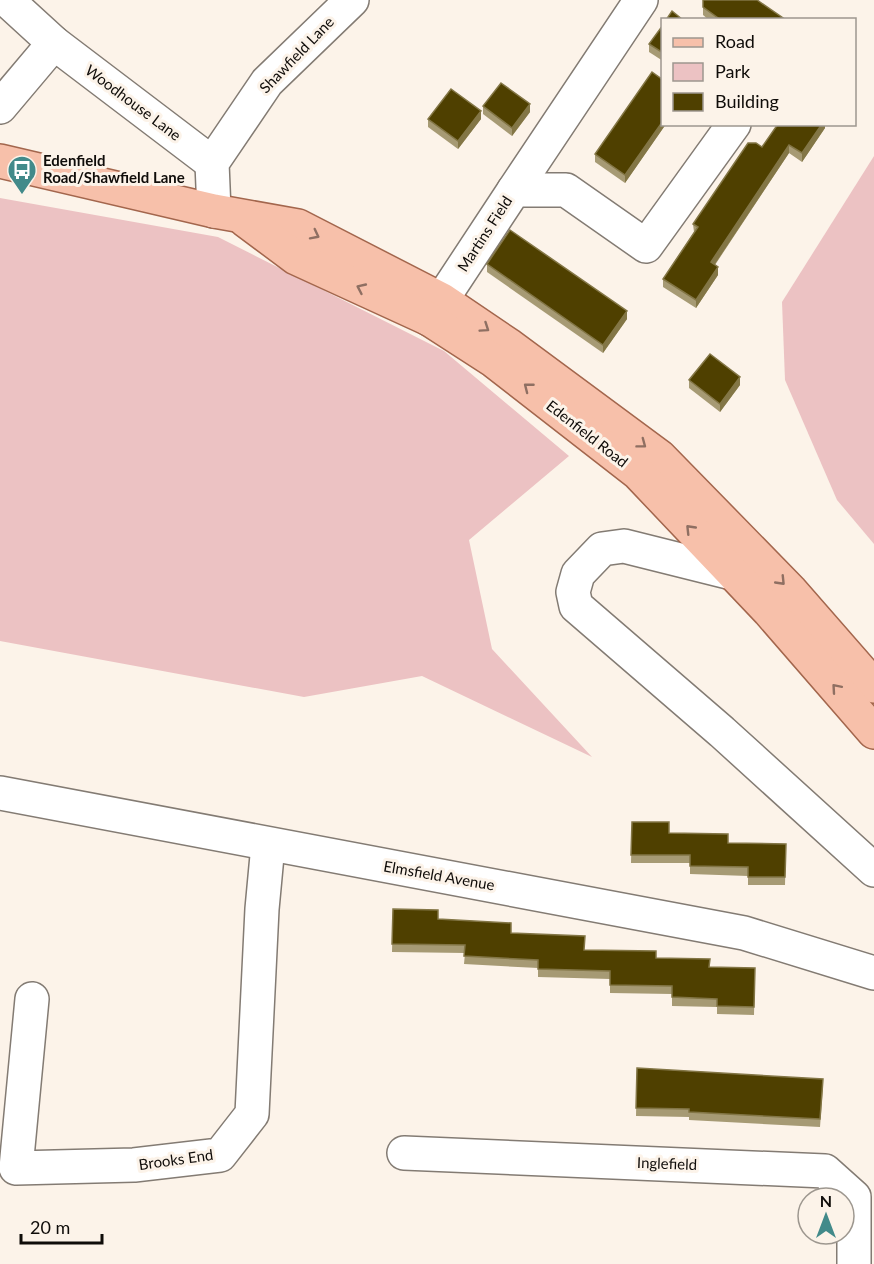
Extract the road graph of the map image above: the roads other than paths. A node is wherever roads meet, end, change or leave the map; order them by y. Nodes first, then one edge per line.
1 (7, 0) edge
2 (352, 0) edge
3 (640, 0) edge
4 (54, 43) junction
5 (0, 107) edge
6 (733, 126) edge
7 (0, 160) edge
8 (212, 163) junction
9 (514, 190) junction
10 (226, 213) junction
11 (436, 309) junction
12 (732, 573) junction
13 (874, 686) edge
14 (874, 732) edge
15 (0, 792) edge
16 (268, 845) junction
17 (874, 870) edge
18 (874, 973) edge
19 (32, 999) dead end
20 (404, 1153) dead end
21 (854, 1264) edge

1 - 4 street, Woodhouse Lane
2 - 8 street, Shawfield Lane
3 - 9 street
4 - 5 street
4 - 8 street, Woodhouse Lane
6 - 9 street, Martins Field
7 - 10 main road, Edenfield Road
8 - 10 street
9 - 11 street, Martins Field
10 - 11 main road, Edenfield Road
12 -> 11 main road, Edenfield Road
11 -> 13 main road, Edenfield Road
14 -> 12 main road, Edenfield Road
12 - 17 street
15 - 16 street, Elmsfield Avenue
16 - 18 street, Elmsfield Avenue
16 - 19 street, Brooks End
20 - 21 street, Inglefield

